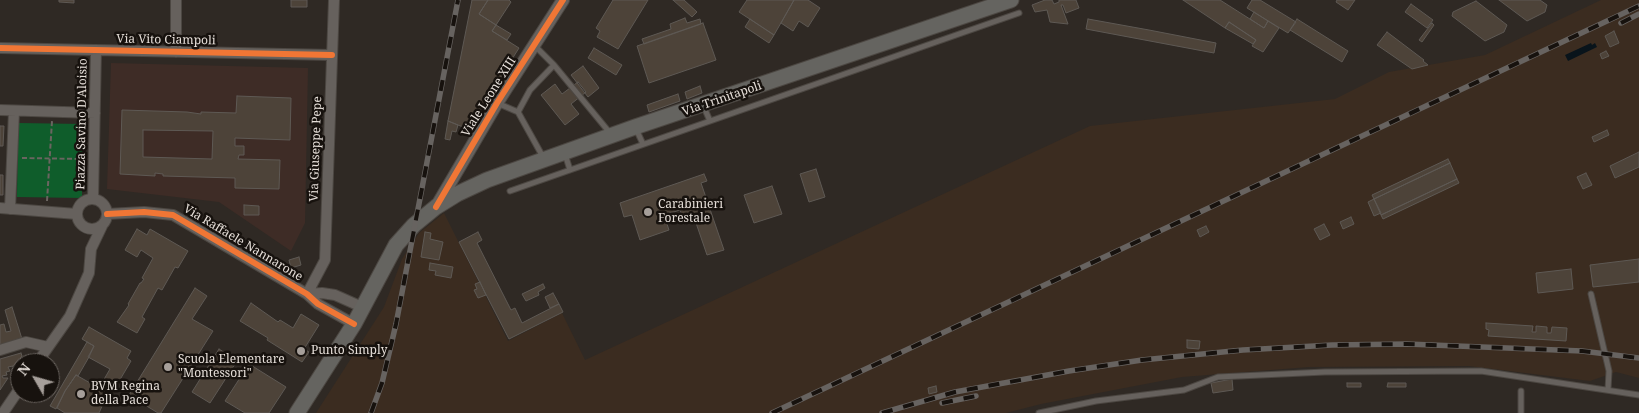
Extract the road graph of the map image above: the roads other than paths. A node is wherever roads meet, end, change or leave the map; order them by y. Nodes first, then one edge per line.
1 (176, 0) edge
2 (334, 0) edge
3 (563, 0) edge
4 (1015, 6) edge
5 (534, 45) junction
6 (874, 47) junction
7 (0, 48) edge
8 (96, 50) junction
9 (176, 52) junction
10 (332, 55) junction
11 (879, 62) junction
12 (554, 65) junction
13 (497, 103) junction
14 (703, 105) junction
15 (0, 110) edge
16 (14, 110) junction
17 (518, 112) junction
18 (95, 113) junction
19 (710, 121) junction
20 (635, 128) junction
21 (612, 136) junction
22 (643, 144) junction
23 (564, 153) junction
24 (544, 160) junction
25 (570, 170) junction
26 (510, 191) dead end
27 (93, 199) junction
28 (436, 206) junction
29 (5, 209) edge
30 (77, 214) junction
31 (107, 214) junction
32 (82, 225) junction
33 (102, 226) junction
34 (91, 249) junction
35 (307, 294) junction
36 (1591, 294) dead end
37 (362, 307) junction
38 (354, 324) junction
39 (48, 347) junction
40 (0, 350) edge
41 (44, 353) edge
42 (1608, 390) junction
43 (1521, 391) dead end
44 (1639, 395) edge
45 (297, 413) edge
46 (1039, 413) edge
47 (1521, 413) edge

1 - 9 street
2 - 10 street, Via Giuseppe Pepe
3 - 5 street, Viale Leone XIII
4 - 6 main road, Via Trinitapoli
4 - 11 lane
5 - 12 lane
5 - 13 street, Viale Leone XIII
6 - 11 lane
6 - 14 main road, Via Trinitapoli
7 - 8 street, Via Vito Ciampoli
8 - 9 street, Via Vito Ciampoli
8 - 18 street, Piazza Savino D'Aloisio
9 - 10 street, Via Vito Ciampoli
10 - 35 street, Via Giuseppe Pepe
11 - 19 lane
12 - 17 lane
12 - 21 lane
13 - 17 lane
13 - 28 street, Viale Leone XIII
14 - 19 lane
14 - 20 main road, Via Trinitapoli
15 - 16 street
16 - 18 street
16 - 29 street
17 - 24 lane
18 - 27 street, Piazza Savino D'Aloisio
19 - 22 lane
20 - 21 main road, Via Trinitapoli
20 - 22 lane
21 - 23 main road, Via Trinitapoli
22 - 25 lane
23 - 24 main road, Via Trinitapoli
23 - 25 lane
24 - 28 main road, Via Trinitapoli
25 - 26 lane
27 - 30 street
27 - 31 street
28 - 37 main road, Viale Leone XIII
29 - 30 street
30 - 32 street
31 - 33 street
31 - 35 street, Via Raffaele Nannarone
32 - 33 street
32 - 34 street
33 - 34 street
34 - 39 street
35 - 37 street
35 - 38 street, Via Raffaele Nannarone
36 - 42 lane
37 - 38 main road, Viale Leone XIII
38 - 45 main road, Viale Leone XIII
39 - 40 street
39 - 41 street
42 - 44 lane
42 - 46 lane
43 - 47 lane

